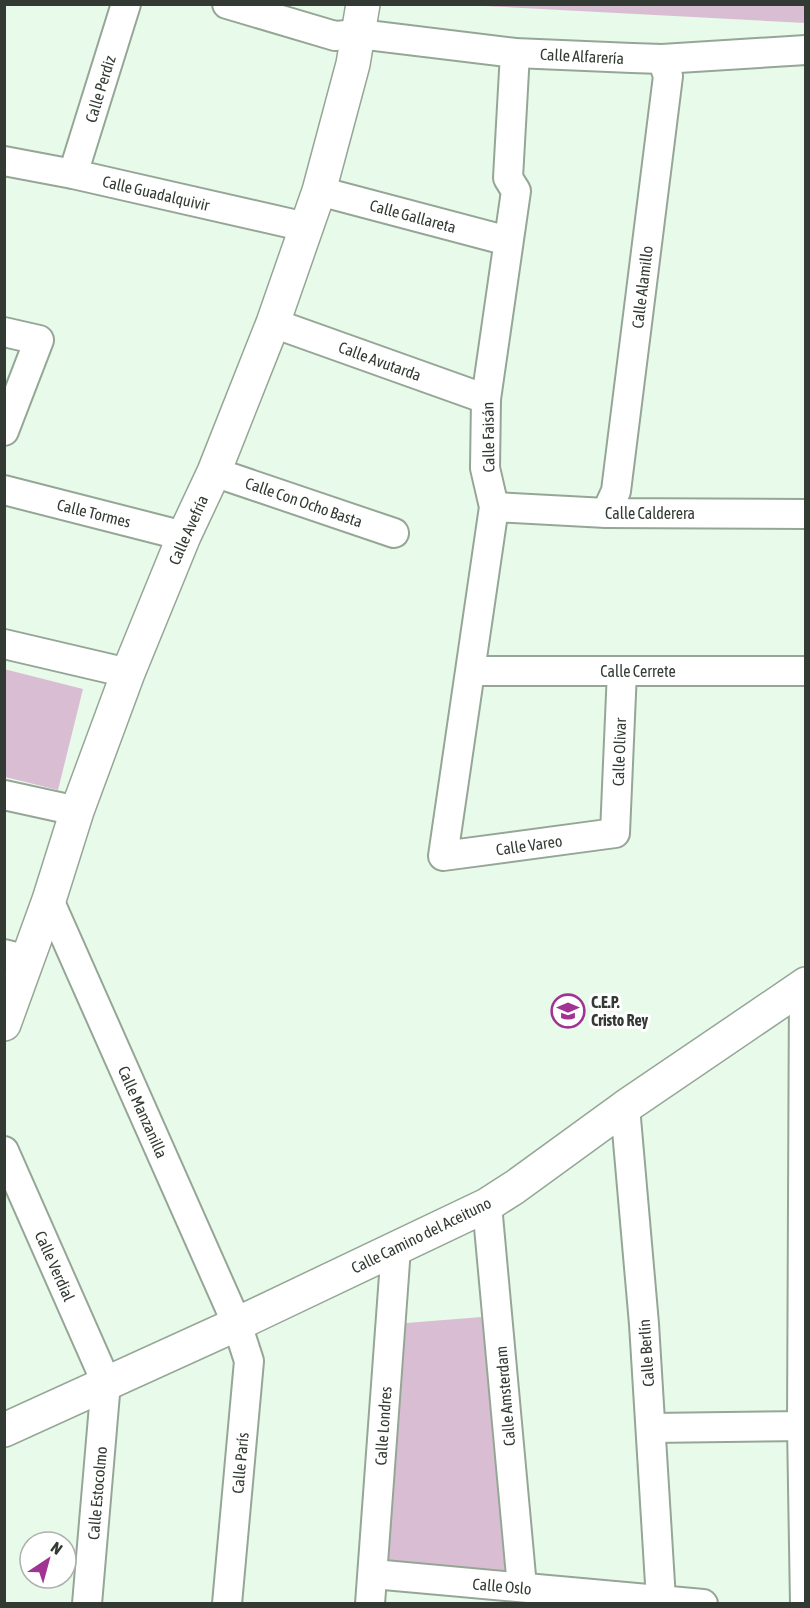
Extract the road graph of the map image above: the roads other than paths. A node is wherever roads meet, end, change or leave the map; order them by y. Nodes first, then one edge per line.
1 (126, 4) edge
2 (227, 4) edge
3 (361, 19) edge
4 (806, 50) edge
5 (515, 53) junction
6 (662, 59) junction
7 (4, 161) edge
8 (73, 174) junction
9 (319, 191) junction
10 (306, 227) junction
11 (508, 241) junction
12 (273, 323) junction
13 (4, 332) edge
14 (486, 399) junction
15 (4, 431) edge
16 (214, 472) junction
17 (4, 490) edge
18 (494, 507) junction
19 (606, 513) junction
20 (806, 514) edge
21 (394, 532) dead end
22 (184, 536) junction
23 (4, 644) edge
24 (806, 670) edge
25 (471, 671) junction
26 (622, 671) junction
27 (128, 673) junction
28 (4, 795) edge
29 (77, 811) junction
30 (615, 833) joint
31 (443, 856) joint
32 (49, 900) junction
33 (16, 957) edge
34 (805, 984) edge
35 (4, 1024) edge
36 (625, 1107) junction
37 (4, 1151) edge
38 (486, 1205) junction
39 (396, 1248) junction
40 (237, 1324) junction
41 (106, 1382) junction
42 (804, 1426) edge
43 (651, 1428) junction
44 (4, 1430) edge
45 (373, 1574) junction
46 (522, 1587) junction
47 (661, 1600) junction
48 (87, 1604) edge
49 (227, 1604) edge
50 (370, 1604) edge
51 (704, 1604) edge
52 (805, 1604) edge

1 - 8 street, Calle Perdiz
2 - 3 street, Calle Alfarería
3 - 5 street, Calle Alfarería
3 - 9 street, Calle Avefría
4 - 6 street, Calle Alfarería
5 - 6 street, Calle Alfarería
5 - 11 street, Calle Faisán
6 - 19 street, Calle Alamillo
7 - 8 street, Calle Guadalquivir
8 - 10 street, Calle Guadalquivir
9 - 10 street, Calle Avefría
9 - 11 street, Calle Gallareta
10 - 12 street, Calle Avefría
11 - 14 street, Calle Faisán
12 - 14 street, Calle Avutarda
12 - 16 street, Calle Avefría
13 - 15 street
14 - 18 street, Calle Faisán
16 - 21 street, Calle Con Ocho Basta
16 - 22 street, Calle Avefría
17 - 22 street, Calle Tormes
18 - 19 street, Calle Calderera
18 - 25 street, Calle Faisán
19 - 20 street, Calle Calderera
22 - 27 street, Calle Avefría
23 - 27 street
24 - 26 street, Calle Cerrete
25 - 26 street, Calle Cerrete
25 - 31 street, Calle Faisán
26 - 30 street, Calle Olivar
27 - 29 street, Calle Avefría
28 - 29 street
29 - 32 street, Calle Avefría
30 - 31 street, Calle Vareo
32 - 33 street, Calle Avefría
32 - 40 street, Calle Manzanilla
33 - 35 street, Calle Avefría
34 - 36 street, Calle Camino del Aceituno
34 - 42 street
36 - 38 street, Calle Camino del Aceituno
36 - 43 street, Calle Berlín
37 - 41 street, Calle Verdial
38 - 39 street, Calle Camino del Aceituno
38 - 46 street, Calle Amsterdam
39 - 40 street, Calle Camino del Aceituno
39 - 45 street, Calle Londres
40 - 41 street, Calle Camino del Aceituno
40 - 49 street, Calle París
41 - 44 street, Calle Camino del Aceituno
41 - 48 street, Calle Estocolmo
42 - 43 street
42 - 52 street
43 - 47 street, Calle Berlín
45 - 46 street, Calle Oslo
45 - 50 street, Calle Londres
46 - 47 street, Calle Oslo
47 - 51 street, Calle Oslo

